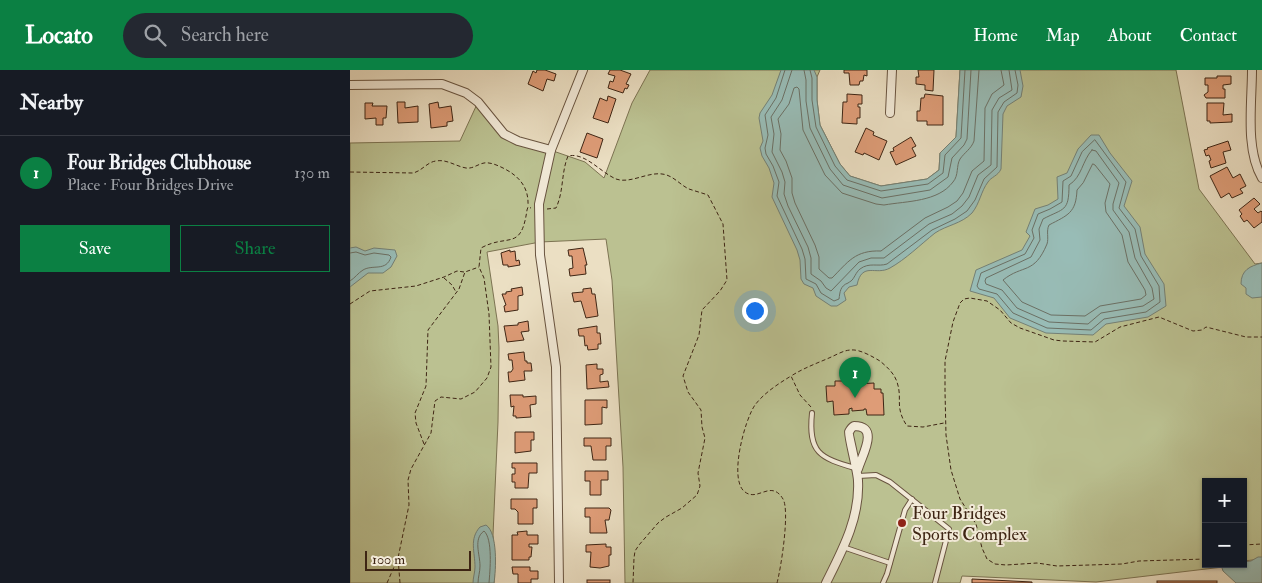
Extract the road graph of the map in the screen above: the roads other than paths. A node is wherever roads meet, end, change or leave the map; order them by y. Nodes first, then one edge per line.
1 (582, 70) edge
2 (892, 70) edge
3 (1252, 70) edge
4 (350, 85) edge
5 (890, 113) dead end
6 (551, 150) junction
7 (1262, 178) edge
8 (812, 413) road end
9 (858, 472) junction
10 (912, 499) junction
11 (843, 547) junction
12 (890, 563) junction
13 (559, 583) edge
14 (826, 583) edge
15 (883, 583) edge
16 (935, 583) edge

1 - 6 street
2 - 5 street
3 - 7 street
4 - 6 street
6 - 13 street
8 - 9 lane
9 - 9 street
9 - 10 lane
9 - 11 street
10 - 12 lane
10 - 16 lane
11 - 12 lane
11 - 14 street
12 - 15 lane

